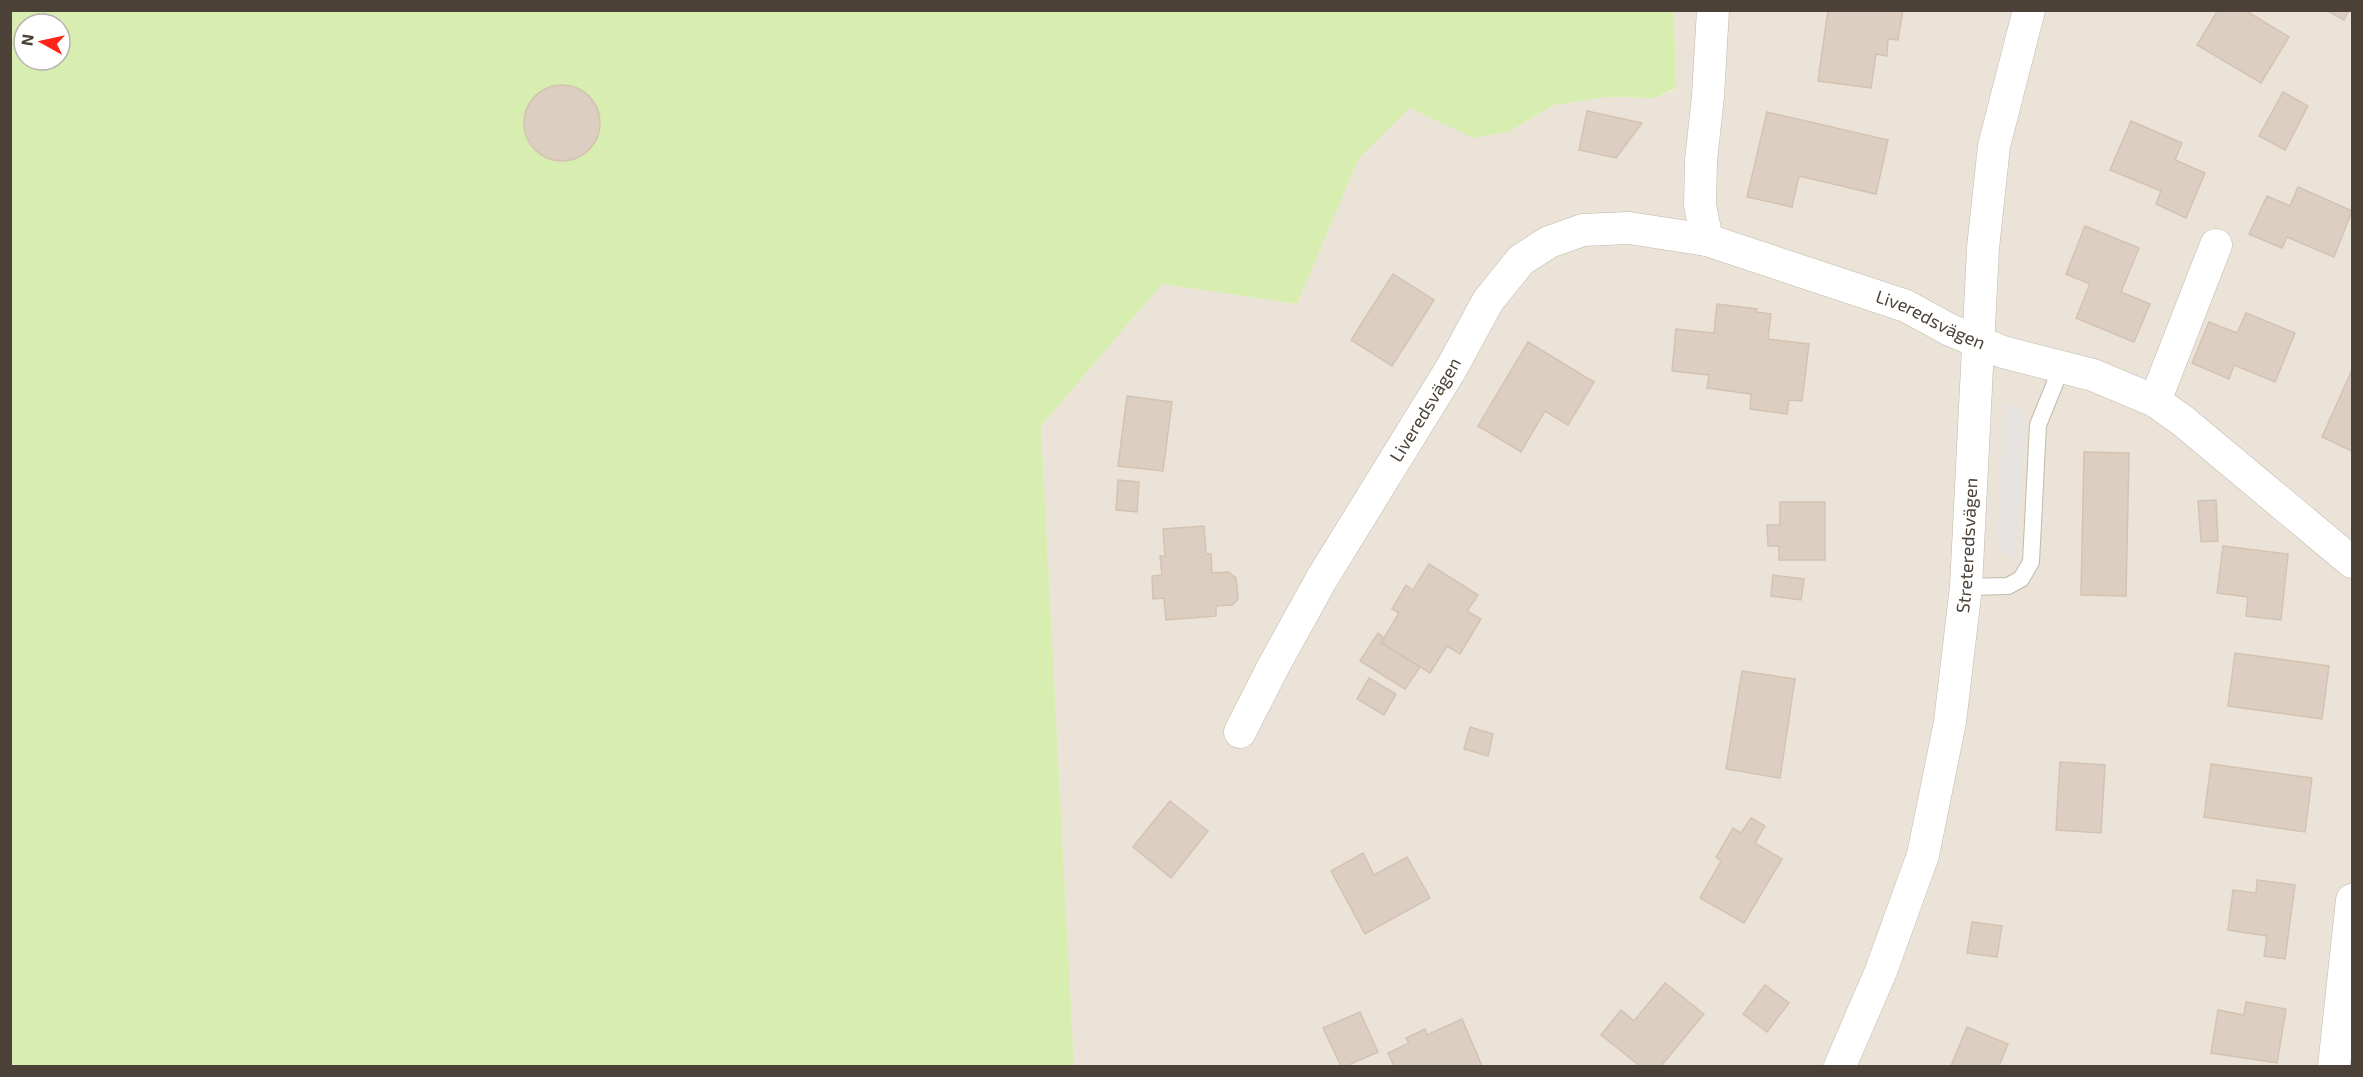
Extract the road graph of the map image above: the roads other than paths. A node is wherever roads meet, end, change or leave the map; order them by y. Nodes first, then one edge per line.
1 (1713, 10) edge
2 (2029, 10) edge
3 (1707, 240) junction
4 (2217, 245) dead end
5 (1979, 341) junction
6 (2062, 366) junction
7 (2155, 401) junction
8 (2352, 562) edge
9 (1966, 587) junction
10 (1240, 732) dead end
11 (2352, 900) edge
12 (1840, 1066) edge
13 (2334, 1066) edge

1 - 3 street
2 - 5 street, Streteredsvägen
3 - 5 street, Liveredsvägen
3 - 10 street, Liveredsvägen
4 - 7 street
5 - 6 street, Liveredsvägen
5 - 9 street, Streteredsvägen
6 - 7 street, Liveredsvägen
6 - 9 lane
7 - 8 street, Liveredsvägen
9 - 12 street, Streteredsvägen
11 - 13 street

